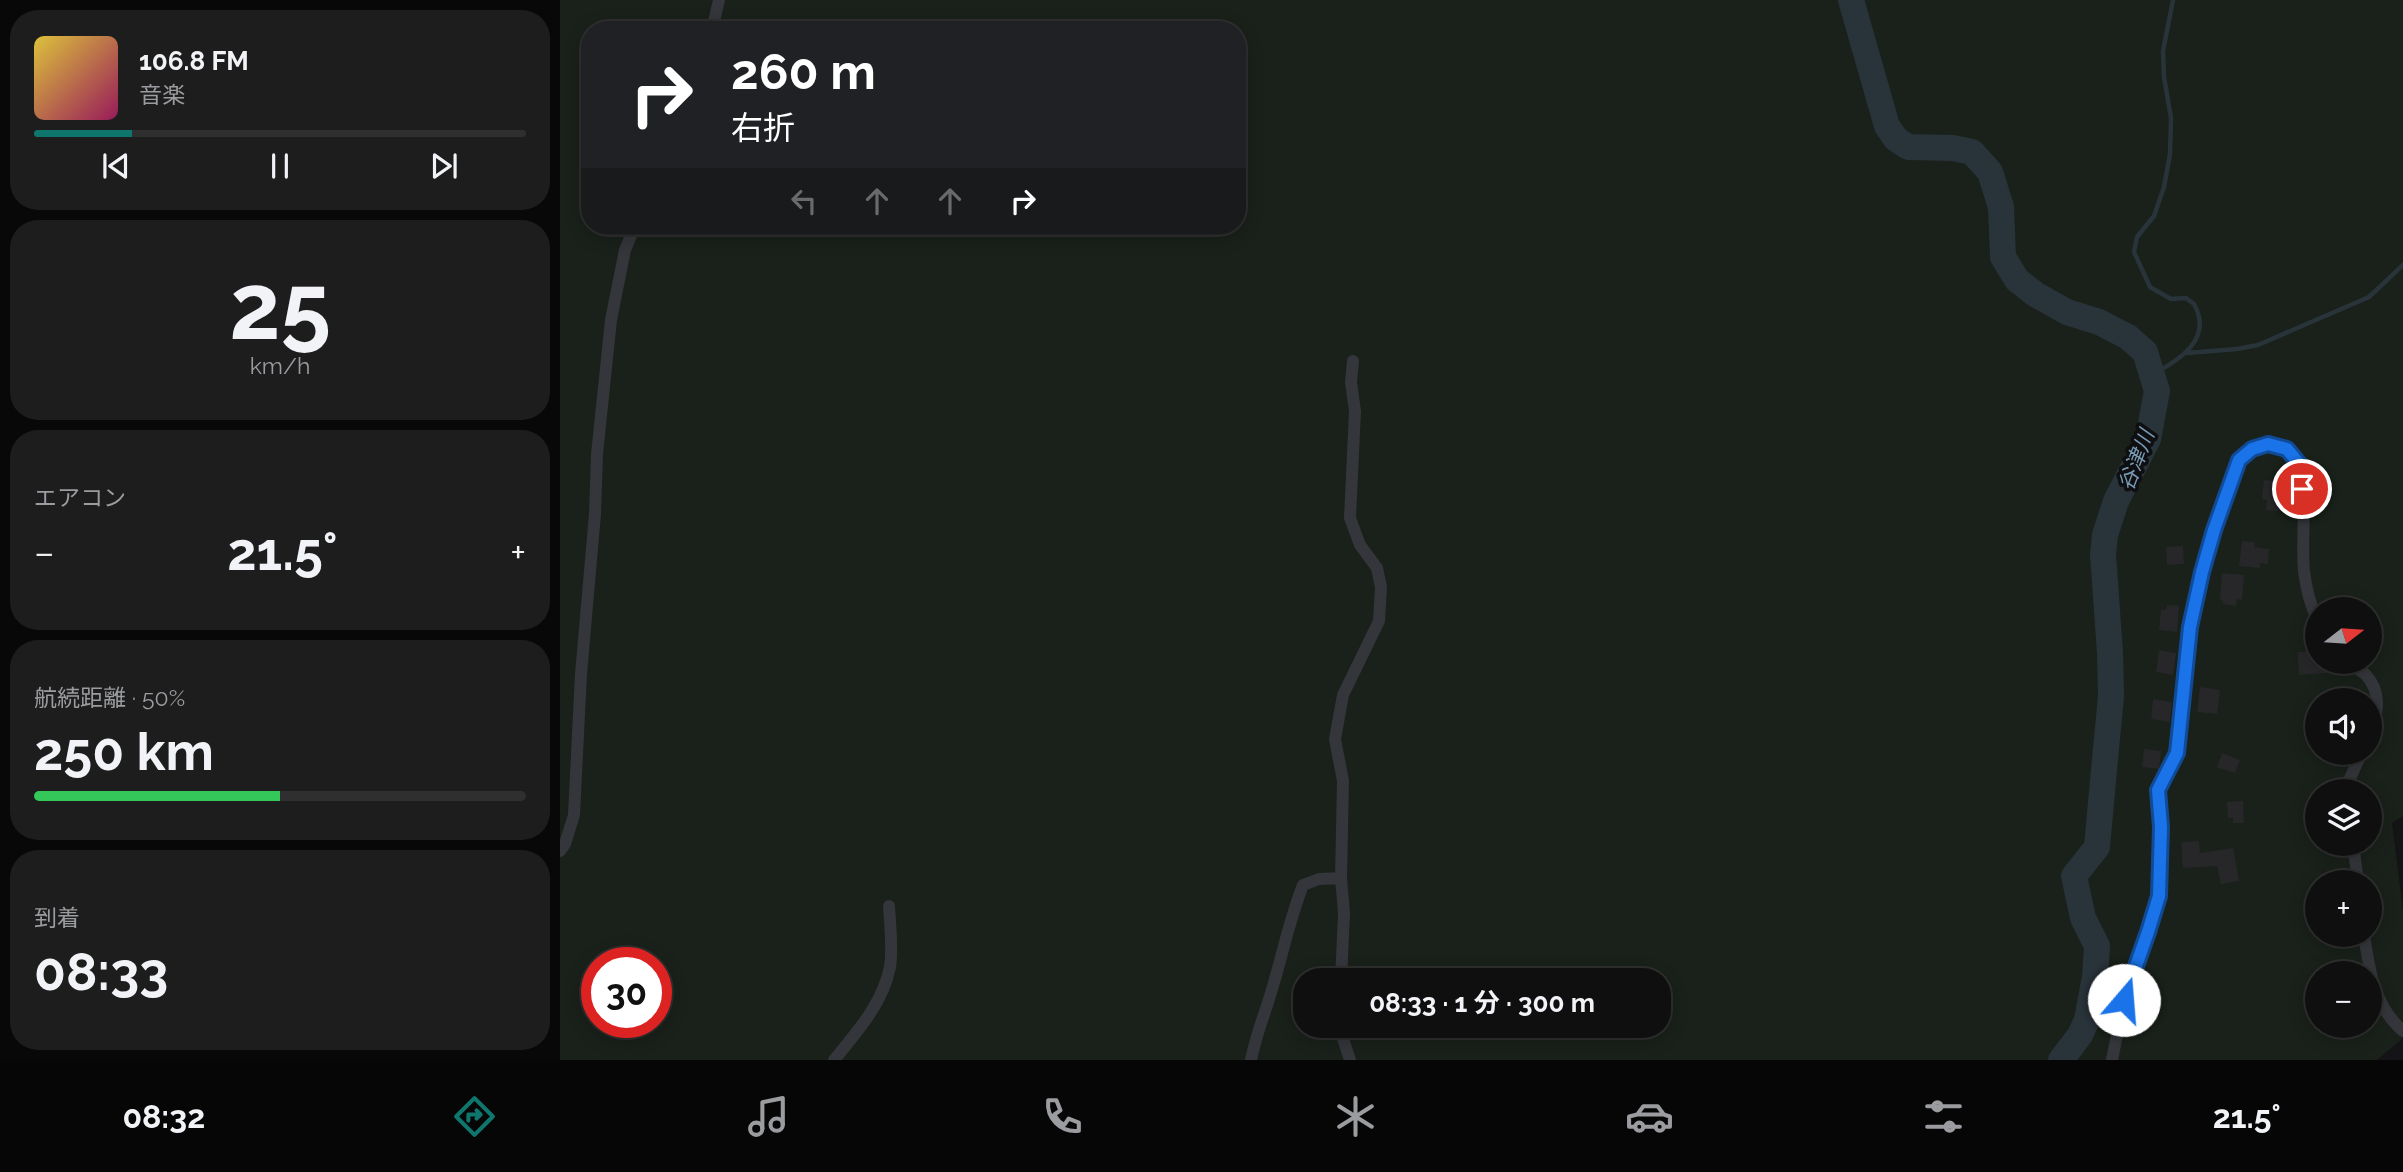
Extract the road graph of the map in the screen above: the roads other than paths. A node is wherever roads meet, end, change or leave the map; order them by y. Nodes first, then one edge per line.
1 (719, 0) edge
2 (714, 21) edge
3 (631, 235) edge
4 (1353, 361) dead end
5 (2309, 597) edge
6 (560, 851) edge
7 (1341, 878) junction
8 (889, 906) dead end
9 (2366, 947) edge
10 (1342, 968) edge
11 (2403, 1031) edge
12 (1343, 1038) edge
13 (834, 1060) edge
14 (1251, 1060) edge
15 (1350, 1060) edge
16 (2112, 1060) edge

1 - 2 street
3 - 6 street
4 - 7 street
5 - 16 street
7 - 10 street
7 - 14 street
8 - 13 street
9 - 11 street
12 - 15 street

